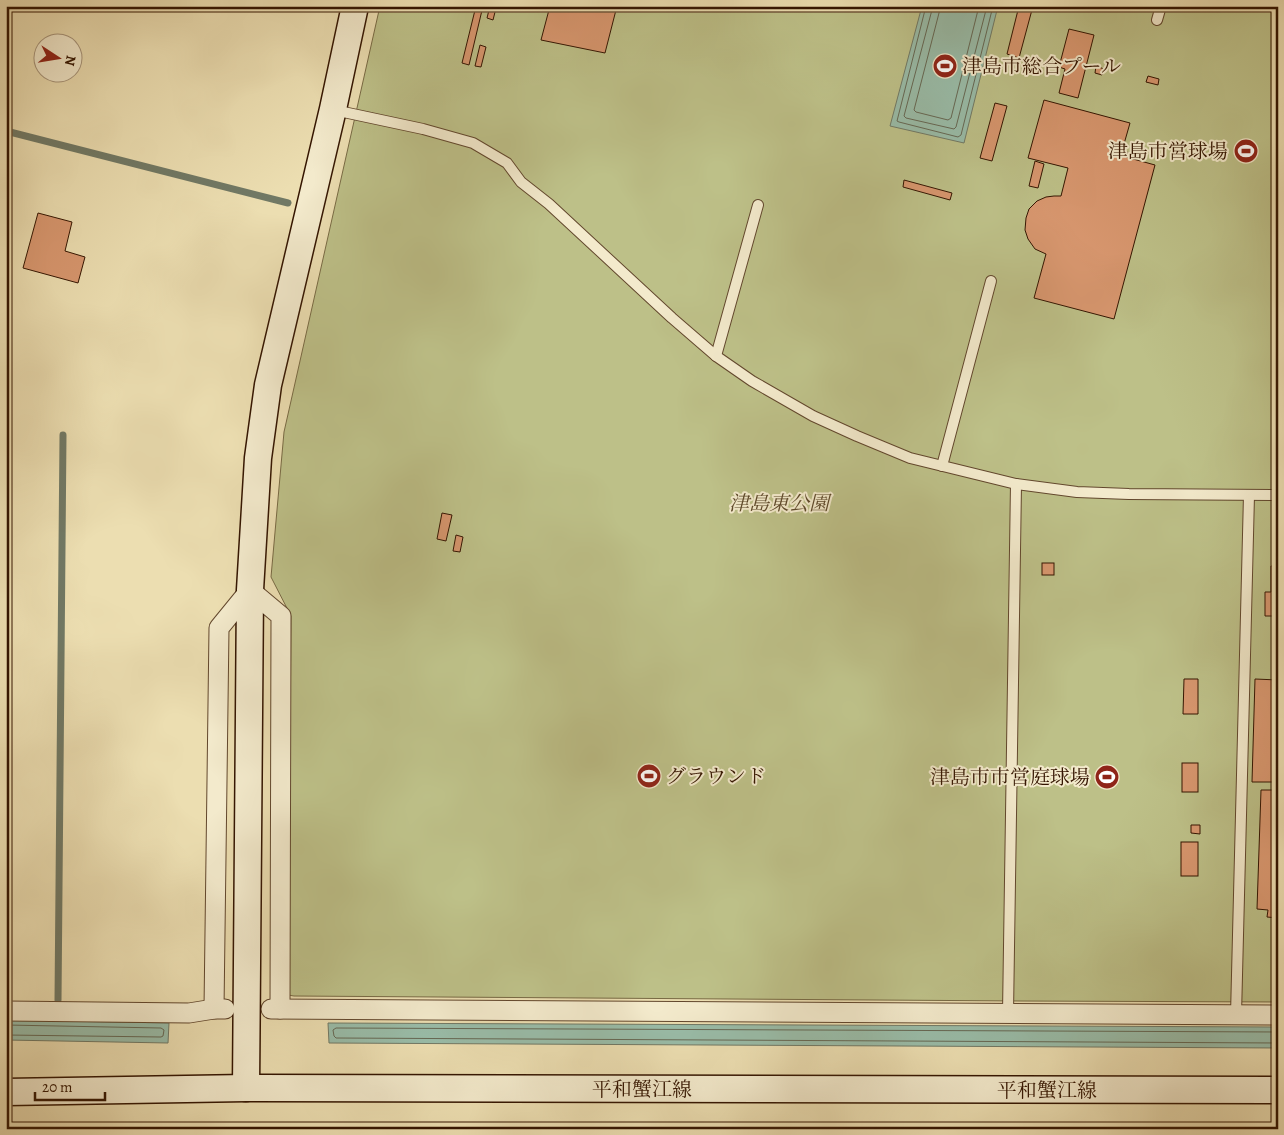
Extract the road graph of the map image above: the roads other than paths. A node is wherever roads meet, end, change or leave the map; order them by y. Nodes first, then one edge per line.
1 (355, 6) edge
2 (1161, 6) edge
3 (1157, 20) dead end
4 (333, 109) junction
5 (758, 205) dead end
6 (991, 281) dead end
7 (716, 356) junction
8 (942, 466) junction
9 (1016, 484) junction
10 (1249, 495) junction
11 (1278, 495) edge
12 (250, 590) junction
13 (6, 1011) edge
14 (1008, 1013) junction
15 (1236, 1015) junction
16 (1278, 1015) edge
17 (246, 1088) junction
18 (1278, 1090) edge
19 (6, 1092) edge

1 - 4 main road
2 - 3 lane
4 - 7 lane
4 - 12 main road
5 - 7 lane
6 - 8 lane
7 - 8 lane
8 - 9 lane
9 - 10 lane
9 - 14 lane
10 - 11 lane
10 - 15 lane
12 - 13 street
12 - 14 street
12 - 17 main road
14 - 15 street
15 - 16 street
17 - 18 main road, 平和蟹江線
17 - 19 main road, 平和蟹江線

